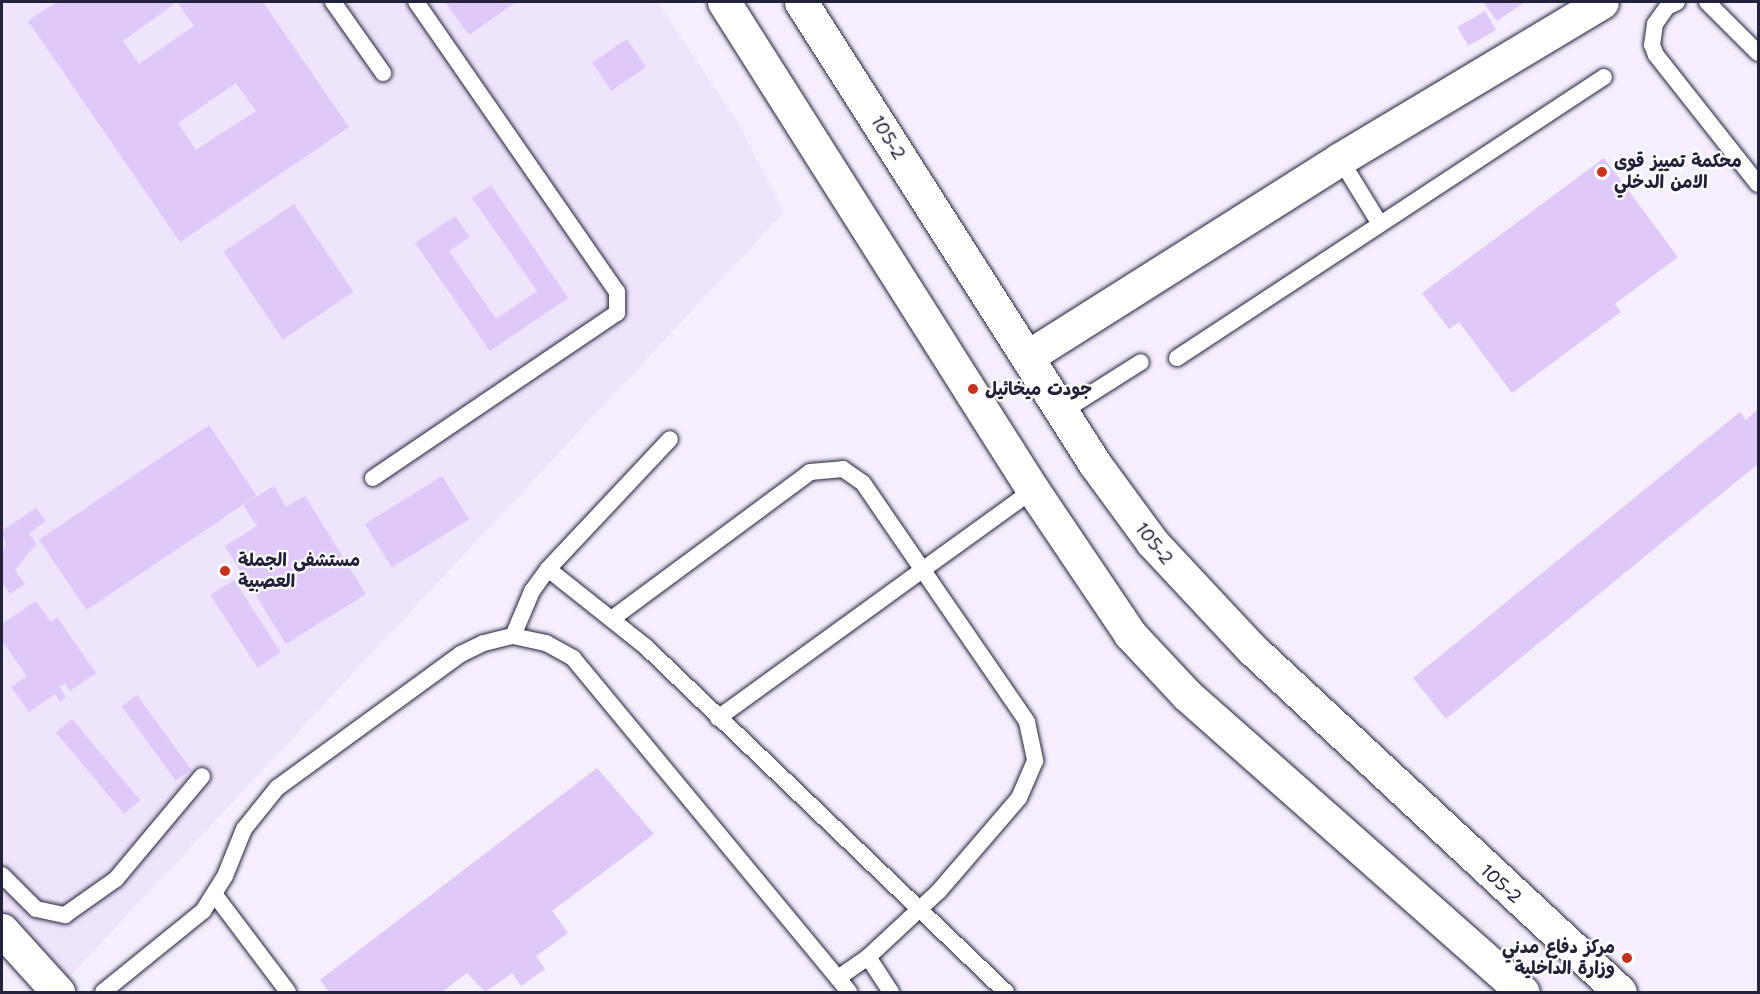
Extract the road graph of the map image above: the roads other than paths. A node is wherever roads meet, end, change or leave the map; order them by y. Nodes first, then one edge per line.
1 (333, 2) edge
2 (416, 2) edge
3 (724, 2) edge
4 (801, 2) edge
5 (1602, 2) edge
6 (1707, 2) edge
7 (1669, 3) edge
8 (1758, 53) edge
9 (383, 74) dead end
10 (1604, 76) dead end
11 (1340, 159) junction
12 (1758, 184) edge
13 (1380, 224) junction
14 (1027, 357) junction
15 (1177, 358) dead end
16 (1141, 362) dead end
17 (1062, 412) junction
18 (670, 439) dead end
19 (374, 478) dead end
20 (1033, 490) junction
21 (548, 569) junction
22 (922, 570) junction
23 (613, 618) junction
24 (513, 636) junction
25 (718, 718) junction
26 (202, 776) dead end
27 (2, 875) edge
28 (215, 895) junction
29 (919, 910) junction
30 (2, 930) edge
31 (868, 957) junction
32 (838, 978) junction
33 (58, 993) edge
34 (103, 993) edge
35 (288, 993) edge
36 (849, 993) edge
37 (891, 993) edge
38 (1006, 993) edge
39 (1523, 993) edge
40 (1620, 993) edge

1 - 9 lane
2 - 19 lane
3 - 20 street
4 - 14 street, 105-2
5 - 11 street
6 - 8 lane
7 - 12 lane
10 - 13 lane
11 - 13 lane
11 - 14 street
13 - 15 lane
14 - 17 street, 105-2
16 - 17 lane
17 - 40 street, 105-2
18 - 21 lane
20 - 22 lane
20 - 39 street
21 - 23 lane
21 - 24 lane
22 - 23 lane
22 - 25 lane
22 - 29 lane
23 - 25 lane
24 - 28 lane
24 - 32 lane
25 - 29 lane
26 - 27 lane
28 - 34 lane
28 - 35 lane
29 - 31 lane
29 - 38 lane
30 - 33 street
31 - 32 lane
31 - 37 lane
32 - 36 lane

